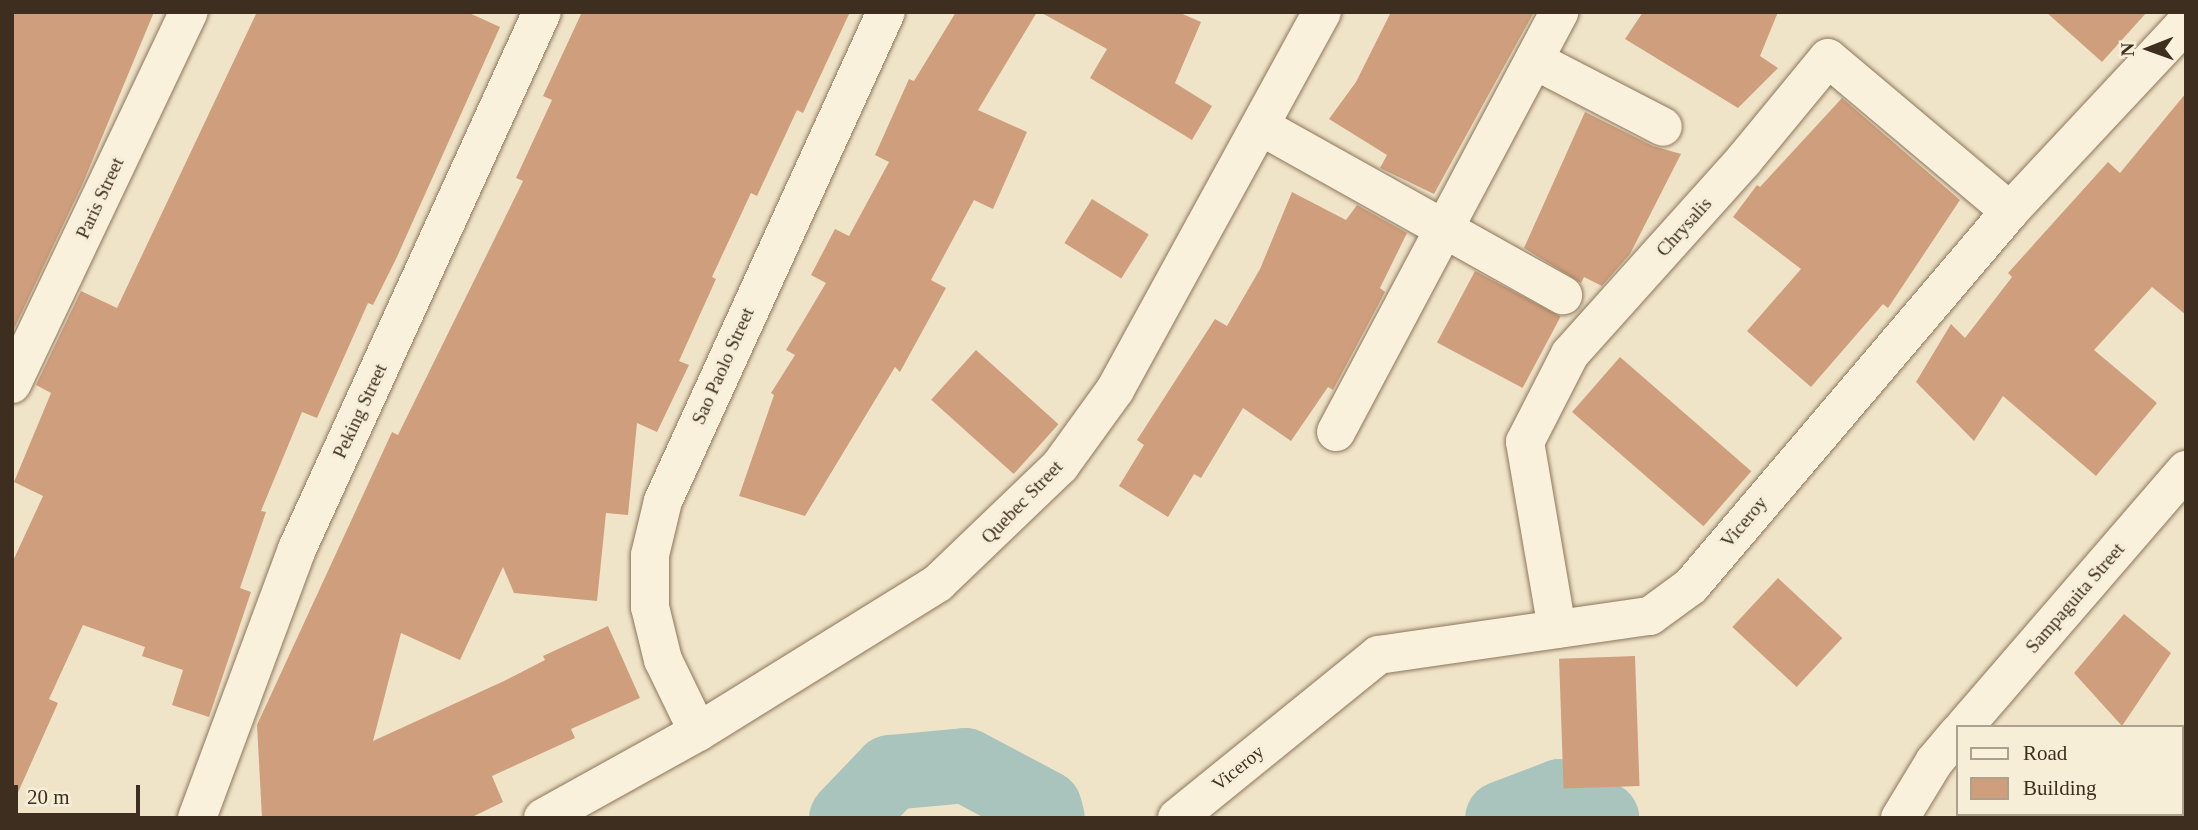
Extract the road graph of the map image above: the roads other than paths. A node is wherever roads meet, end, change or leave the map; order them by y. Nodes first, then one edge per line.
1 (190, 12) edge
2 (542, 12) edge
3 (886, 12) edge
4 (1322, 12) edge
5 (1559, 12) edge
6 (2186, 23) edge
7 (1534, 60) junction
8 (1262, 127) junction
9 (1663, 127) dead end
10 (2010, 211) junction
11 (1444, 229) junction
12 (1563, 295) dead end
13 (12, 384) edge
14 (1336, 432) dead end
15 (2183, 479) edge
16 (1557, 629) junction
17 (1966, 725) edge
18 (698, 732) junction
19 (1956, 735) edge
20 (197, 818) edge
21 (543, 818) edge
22 (1177, 818) edge
23 (1900, 818) edge

1 - 13 street, Paris Street
2 - 20 street, Peking Street
3 - 18 street, Sao Paolo Street
4 - 8 street, Quebec Street
5 - 7 street
6 - 10 street, Viceroy
7 - 9 street
7 - 11 street
8 - 11 street
8 - 18 street, Quebec Street
10 - 16 street, Viceroy
10 - 16 street, Chrysalis
11 - 12 street
11 - 14 street
15 - 17 street, Sampaguita Street
16 - 22 street, Viceroy
18 - 21 street, Quebec Street
19 - 23 street

